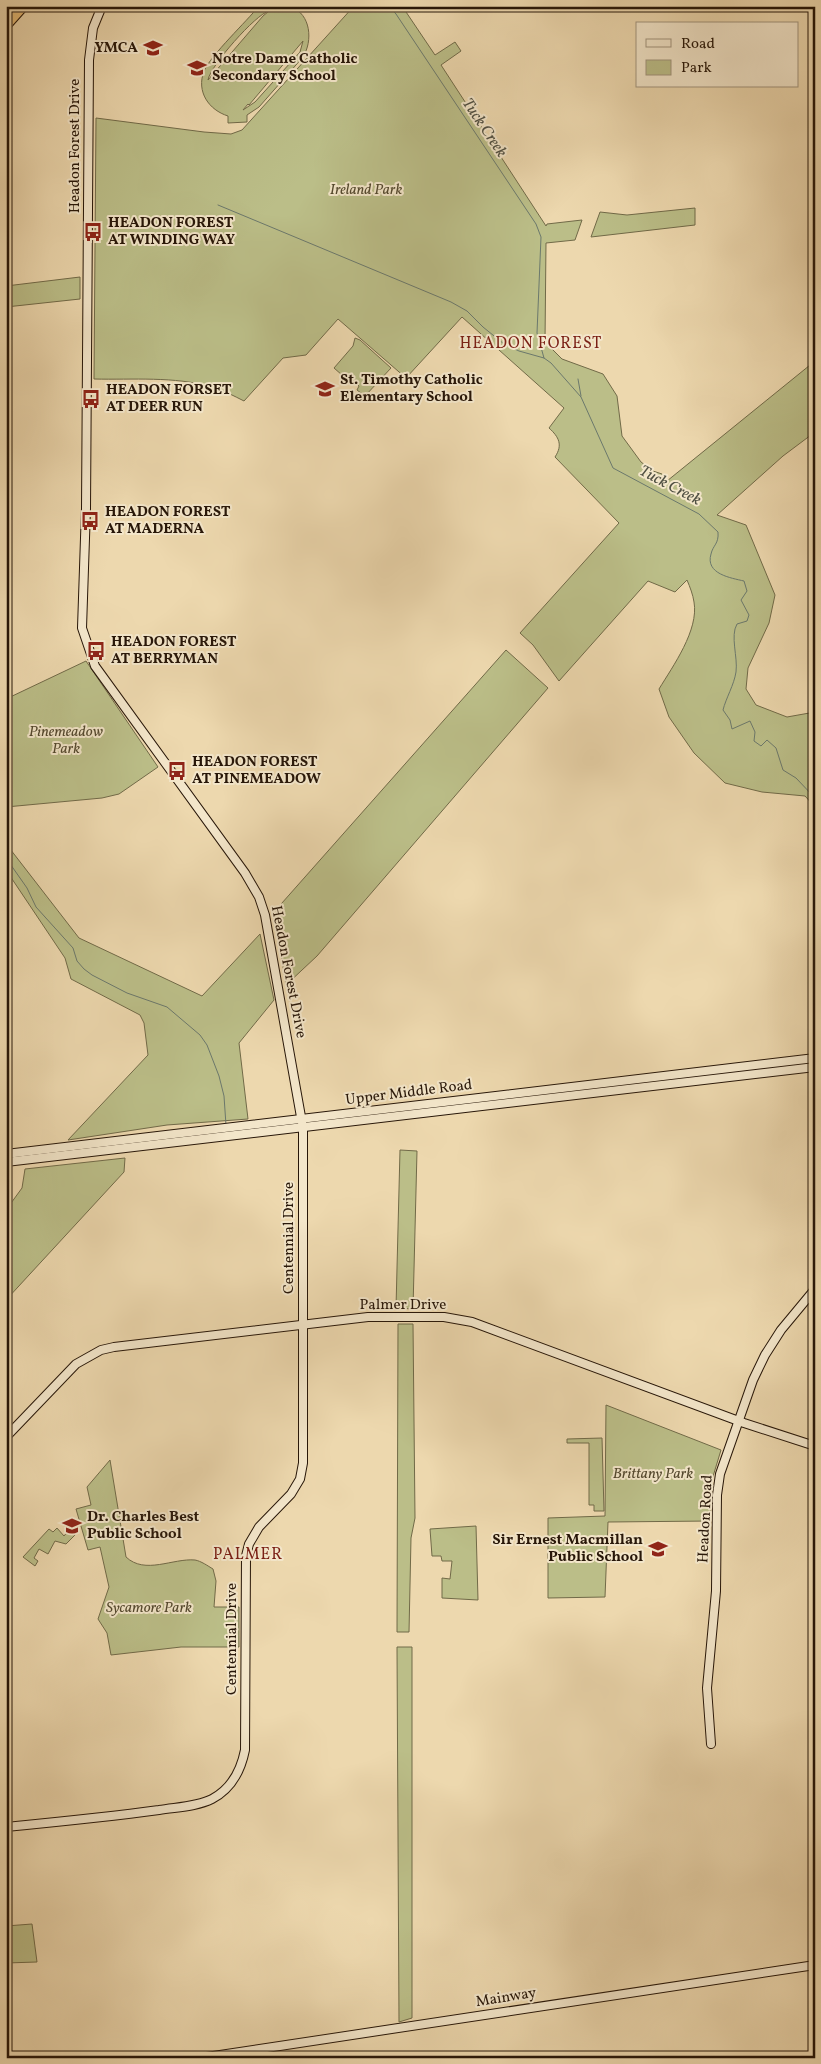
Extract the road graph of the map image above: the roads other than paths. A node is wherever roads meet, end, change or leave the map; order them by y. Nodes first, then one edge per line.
1 (23, 6) edge
2 (102, 6) edge
3 (6, 25) edge
4 (815, 1058) edge
5 (815, 1067) edge
6 (300, 1120) junction
7 (302, 1128) junction
8 (6, 1154) edge
9 (6, 1162) edge
10 (815, 1289) edge
11 (303, 1324) junction
12 (738, 1421) junction
13 (6, 1437) edge
14 (815, 1446) edge
15 (711, 1744) dead end
16 (6, 1827) edge
17 (815, 1965) edge
18 (200, 2058) edge

1 - 3 highway
2 - 6 street, Headon Forest Drive
4 - 6 street, Upper Middle Road
5 - 7 street, Upper Middle Road
6 - 7 street, Headon Forest Drive
6 - 8 street, Upper Middle Road
7 - 9 street, Upper Middle Road
7 - 11 street, Centennial Drive
10 - 12 street, Headon Road
11 - 12 street, Palmer Drive
11 - 13 street, Palmer Drive
11 - 16 street, Centennial Drive
12 - 14 street, Palmer Drive
12 - 15 street, Headon Road
17 - 18 street, Mainway

